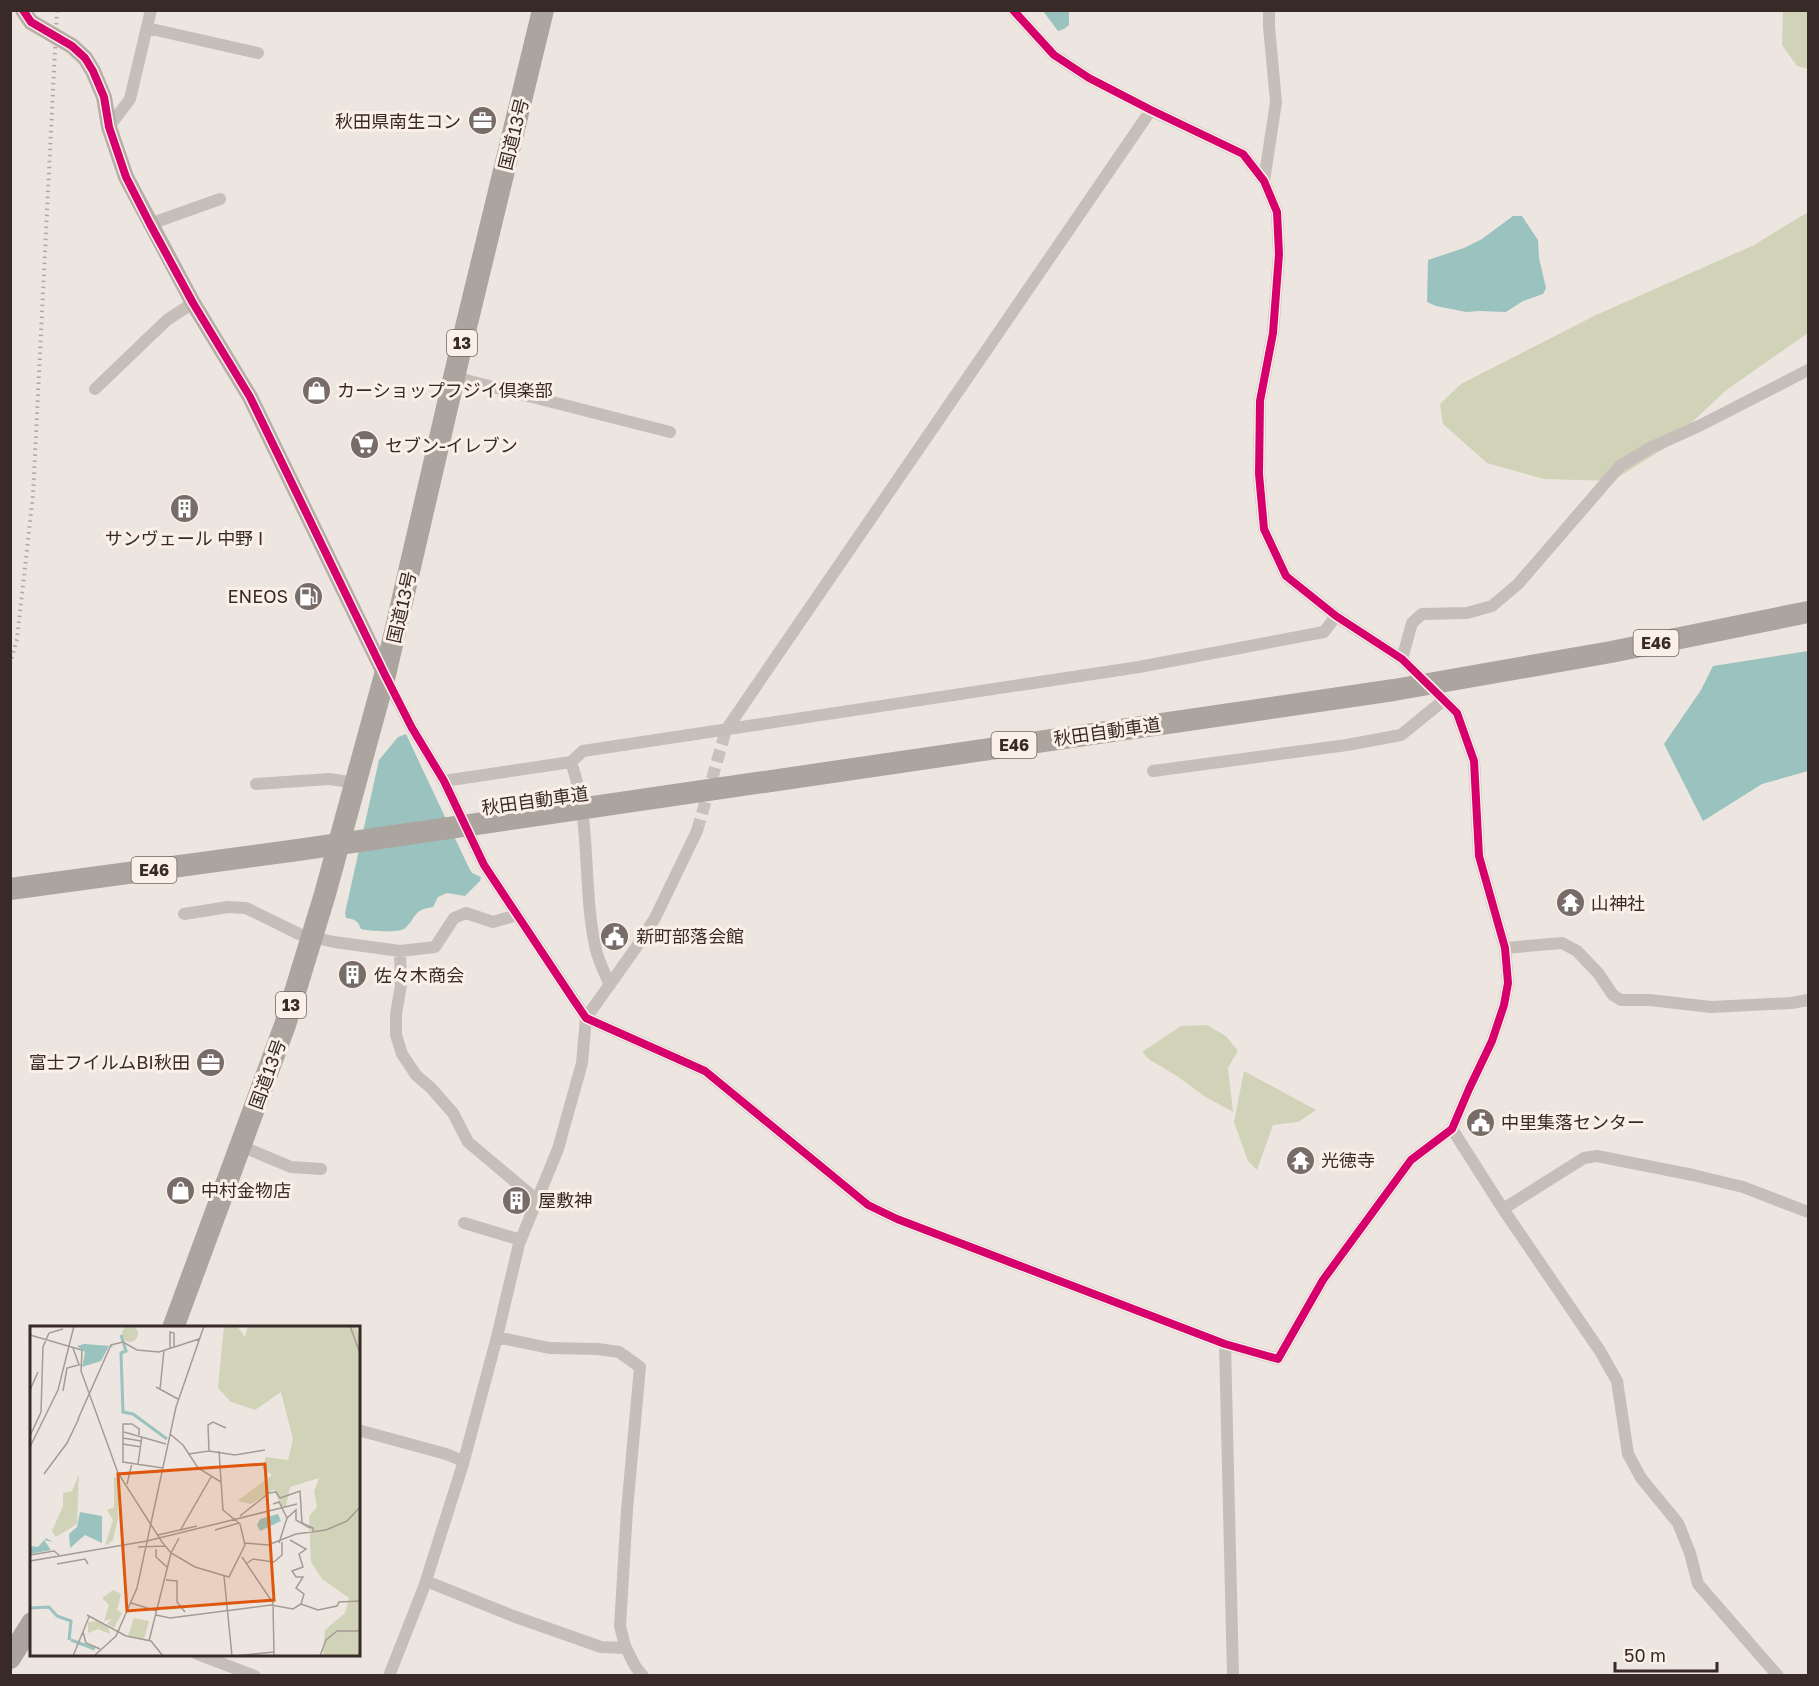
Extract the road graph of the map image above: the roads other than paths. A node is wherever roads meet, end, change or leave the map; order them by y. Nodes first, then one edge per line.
1 (23, 10) edge
2 (151, 10) edge
3 (543, 10) edge
4 (1013, 10) edge
5 (1269, 10) edge
6 (147, 28) junction
7 (258, 53) dead end
8 (1151, 110) junction
9 (110, 127) junction
10 (1264, 182) junction
11 (220, 199) dead end
12 (150, 224) junction
13 (193, 303) junction
14 (1809, 370) edge
15 (454, 377) junction
16 (95, 389) dead end
17 (670, 432) dead end
18 (1809, 612) edge
19 (1336, 616) junction
20 (1402, 659) junction
21 (385, 675) junction
22 (1444, 700) junction
23 (726, 730) junction
24 (571, 762) junction
25 (1153, 771) dead end
26 (444, 781) junction
27 (356, 783) junction
28 (256, 784) dead end
29 (697, 831) tunnel mouth
30 (10, 889) edge
31 (184, 914) dead end
32 (517, 915) junction
33 (312, 937) junction
34 (1505, 948) junction
35 (400, 951) junction
36 (610, 985) junction
37 (1809, 1000) edge
38 (586, 1018) junction
39 (1452, 1129) junction
40 (241, 1146) junction
41 (321, 1169) dead end
42 (537, 1200) junction
43 (1503, 1209) junction
44 (1809, 1212) edge
45 (464, 1223) dead end
46 (521, 1240) junction
47 (174, 1326) edge
48 (497, 1337) junction
49 (1225, 1344) junction
50 (360, 1431) edge
51 (464, 1461) junction
52 (426, 1581) junction
53 (30, 1626) edge
54 (626, 1648) junction
55 (202, 1656) edge
56 (10, 1658) edge
57 (255, 1676) edge
58 (389, 1676) edge
59 (643, 1676) edge
60 (1233, 1676) edge
61 (1778, 1676) edge

1 - 9 street
2 - 6 street
3 - 15 highway, 国道13号 / 13
4 - 8 street
5 - 10 street
6 - 7 street
6 - 9 street
8 - 10 street
8 - 23 street
9 - 12 street
10 - 19 street
11 - 12 street
12 - 13 street
13 - 16 street
13 - 21 street
14 - 20 street
15 - 17 street
15 - 21 highway, 国道13号 / 13
18 - 30 highway, 秋田自動車道 / E46
19 - 20 street
19 - 23 street
20 - 22 street
21 - 26 street
21 - 27 highway, 国道13号 / 13
22 - 25 street
22 - 34 street
23 - 24 street
24 - 26 street
24 - 36 street
26 - 32 street
27 - 28 street
27 - 33 highway, 国道13号 / 13
29 - 36 street
31 - 33 street
32 - 35 street
32 - 38 street
33 - 35 street
33 - 40 highway, 国道13号 / 13
34 - 37 street
34 - 39 street
35 - 42 street
36 - 38 street
38 - 42 street
38 - 49 street
39 - 43 street
39 - 49 street
40 - 41 street
40 - 47 highway, 国道13号 / 13
42 - 46 street
43 - 44 street
43 - 61 street
45 - 46 street
46 - 48 street
48 - 51 street
48 - 54 street
49 - 60 street
50 - 51 street
51 - 52 street
52 - 54 street
52 - 58 street
53 - 56 highway
54 - 59 street
55 - 57 street

